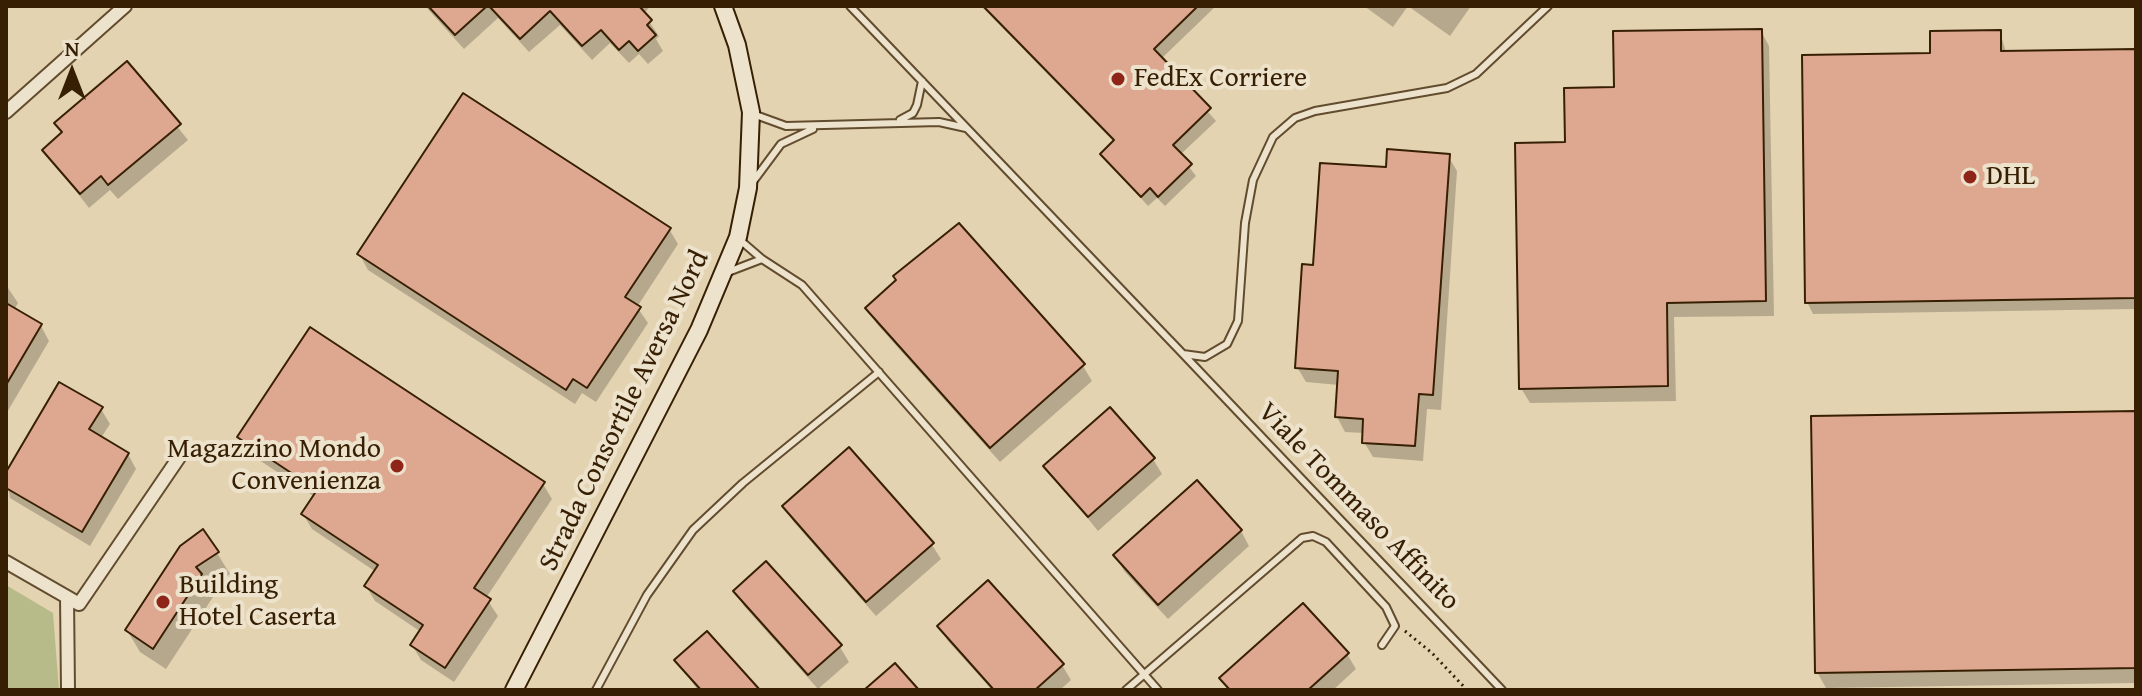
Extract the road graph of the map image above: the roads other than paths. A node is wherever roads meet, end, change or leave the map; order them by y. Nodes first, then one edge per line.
1 (125, 6) edge
2 (723, 6) edge
3 (850, 6) edge
4 (1548, 6) edge
5 (922, 80) junction
6 (6, 112) edge
7 (751, 112) junction
8 (897, 122) junction
9 (821, 126) junction
10 (969, 129) junction
11 (748, 188) junction
12 (738, 237) junction
13 (762, 259) junction
14 (724, 275) junction
15 (1183, 354) junction
16 (879, 372) junction
17 (184, 450) dead end
18 (6, 562) edge
19 (67, 597) junction
20 (1382, 645) dead end
21 (1144, 674) junction
22 (68, 690) edge
23 (514, 690) edge
24 (596, 690) edge
25 (1126, 690) edge
26 (1158, 690) edge
27 (1502, 690) edge

1 - 6 street
2 - 7 street, Strada Consortile Aversa Nord
3 - 5 lane, Viale Tommaso Affinito
4 - 15 lane
5 - 8 lane
5 - 10 lane, Viale Tommaso Affinito
7 - 9 lane
7 - 11 street, Strada Consortile Aversa Nord
8 - 9 lane
8 - 10 lane
9 - 11 lane
10 - 15 lane, Viale Tommaso Affinito
11 - 12 street, Strada Consortile Aversa Nord
12 - 13 lane
12 - 14 street, Strada Consortile Aversa Nord
13 - 14 lane
13 - 16 lane
14 - 23 street, Strada Consortile Aversa Nord
15 - 27 lane, Viale Tommaso Affinito
16 - 21 lane
16 - 24 lane
17 - 19 street
18 - 19 street
19 - 22 street
20 - 21 lane
21 - 25 lane
21 - 26 lane

